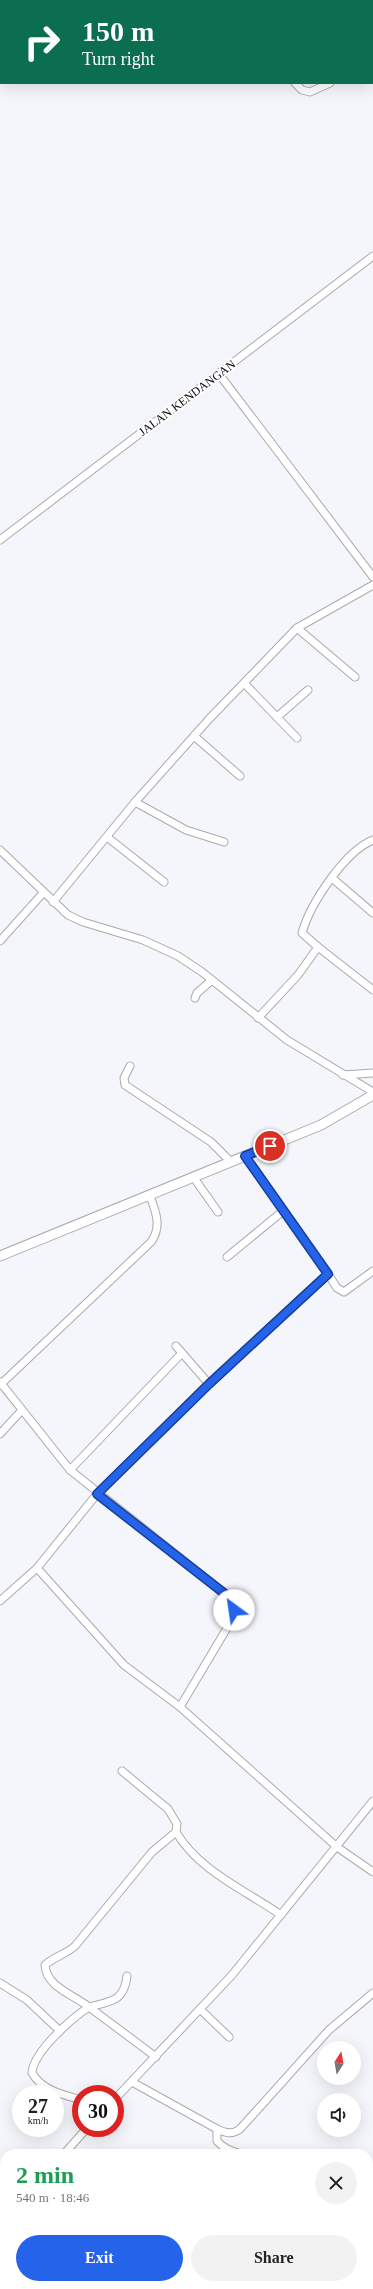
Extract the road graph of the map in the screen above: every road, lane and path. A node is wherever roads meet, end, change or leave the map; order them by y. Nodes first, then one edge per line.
1 (296, 84) edge
2 (328, 84) edge
3 (373, 256) edge
4 (219, 374) junction
5 (0, 540) edge
6 (373, 577) edge
7 (373, 585) edge
8 (297, 628) junction
9 (355, 677) dead end
10 (244, 683) junction
11 (308, 690) dead end
12 (277, 717) junction
13 (194, 736) junction
14 (297, 738) dead end
15 (240, 776) dead end
16 (135, 802) junction
17 (107, 837) junction
18 (373, 840) edge
19 (224, 842) dead end
20 (0, 850) edge
21 (332, 878) junction
22 (164, 882) dead end
23 (44, 893) junction
24 (53, 902) junction
25 (373, 913) edge
26 (0, 941) edge
27 (318, 947) junction
28 (212, 980) junction
29 (373, 990) edge
30 (195, 998) dead end
31 (258, 1018) junction
32 (130, 1066) dead end
33 (373, 1073) edge
34 (343, 1075) junction
35 (373, 1094) edge
36 (245, 1156) junction
37 (231, 1162) junction
38 (194, 1178) junction
39 (150, 1196) junction
40 (283, 1211) junction
41 (218, 1212) dead end
42 (0, 1256) edge
43 (227, 1257) dead end
44 (373, 1271) edge
45 (328, 1274) junction
46 (176, 1346) dead end
47 (182, 1353) junction
48 (0, 1384) edge
49 (209, 1384) junction
50 (22, 1410) junction
51 (0, 1434) edge
52 (70, 1470) junction
53 (97, 1494) junction
54 (37, 1568) junction
55 (1, 1598) edge
56 (180, 1707) junction
57 (122, 1772) dead end
58 (373, 1801) edge
59 (176, 1832) junction
60 (337, 1847) junction
61 (373, 1872) edge
62 (281, 1915) junction
63 (127, 1976) dead end
64 (0, 1983) edge
65 (373, 1993) edge
66 (89, 2007) junction
67 (200, 2009) junction
68 (60, 2031) junction
69 (229, 2037) dead end
70 (156, 2056) junction
71 (132, 2082) junction
72 (124, 2090) edge
73 (72, 2097) edge
74 (218, 2129) junction
75 (79, 2137) edge
76 (68, 2149) edge
77 (227, 2149) edge

1 - 2 street
3 - 4 street, JALAN KENDANGAN
4 - 5 street, JALAN KENDANGAN
4 - 6 street
7 - 8 street
8 - 9 street
8 - 10 street
10 - 12 street
10 - 13 street
11 - 12 street
12 - 14 street
13 - 15 street
13 - 16 street
16 - 17 street
16 - 19 street
17 - 22 street
17 - 24 street
18 - 21 street
20 - 23 street
21 - 25 street
21 - 27 street
23 - 24 street
23 - 26 street
24 - 28 street
27 - 29 street
27 - 31 street
28 - 30 street
28 - 31 street
31 - 34 street
32 - 37 street
33 - 34 street
34 - 35 street
35 - 36 street
36 - 37 street
36 - 40 street
37 - 38 street
38 - 39 street
38 - 41 street
39 - 42 street
39 - 48 street
40 - 43 street
40 - 45 street
44 - 45 street
45 - 49 street
46 - 47 street
47 - 49 street
47 - 52 street
48 - 50 street
49 - 53 street
50 - 51 street
50 - 52 street
52 - 53 street
53 - 54 street
53 - 56 street
54 - 55 street
54 - 56 street
56 - 60 street
57 - 59 street
58 - 60 street
59 - 62 street
59 - 66 street
60 - 61 street
60 - 62 street
62 - 67 street
63 - 66 street
64 - 68 street
65 - 74 street
66 - 68 street
66 - 70 street
67 - 69 street
67 - 70 street
68 - 73 street
70 - 71 street
71 - 72 street
71 - 74 street
74 - 77 street
75 - 76 street

